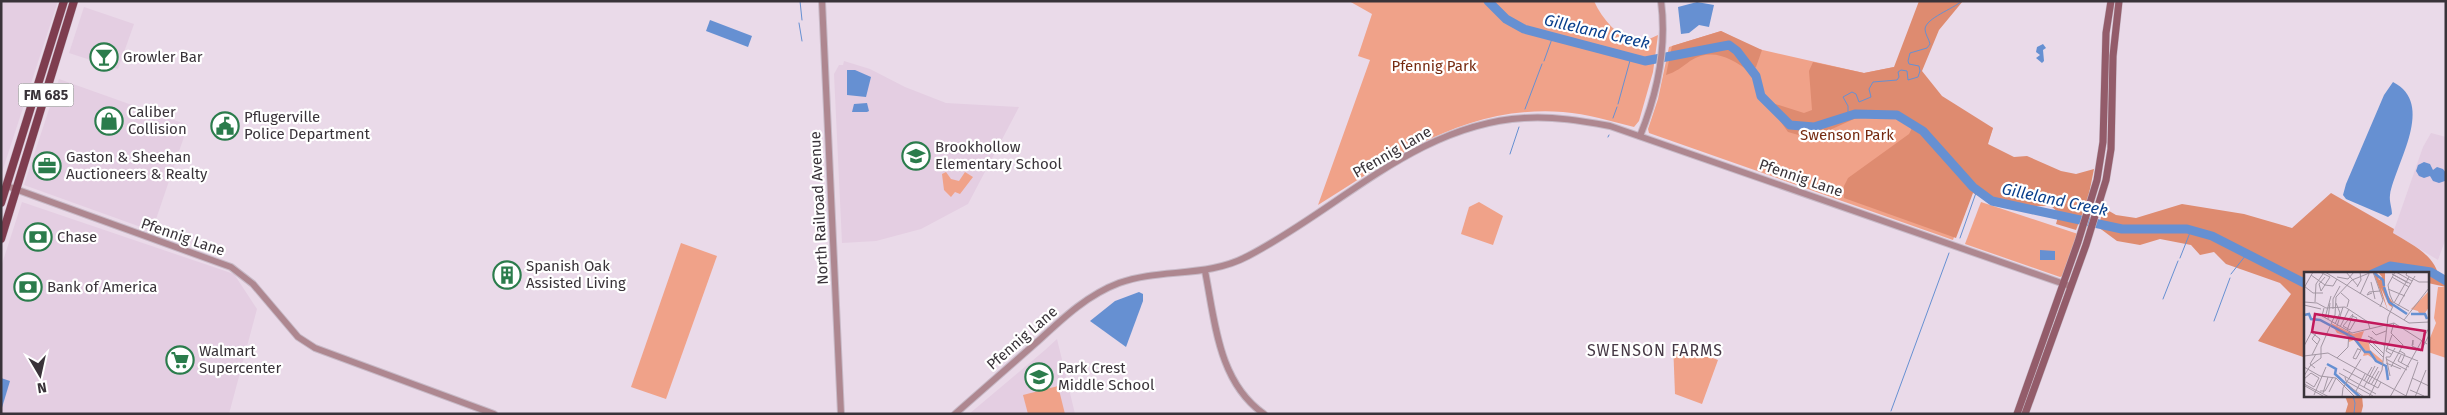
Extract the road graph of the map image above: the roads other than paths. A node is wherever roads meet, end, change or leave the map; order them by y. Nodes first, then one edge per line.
1 (64, 1) edge
2 (74, 1) edge
3 (822, 1) edge
4 (1661, 1) edge
5 (2110, 1) edge
6 (2119, 1) edge
7 (1640, 136) junction
8 (2103, 142) junction
9 (2111, 149) junction
10 (7, 186) junction
11 (17, 189) junction
12 (1, 203) edge
13 (1, 238) edge
14 (1205, 271) junction
15 (2062, 284) junction
16 (2070, 286) junction
17 (494, 414) edge
18 (841, 414) edge
19 (955, 414) edge
20 (1264, 414) edge
21 (2017, 414) edge
22 (2025, 414) edge

1 - 10 main road, FM 685
2 - 11 main road, FM 685
3 - 18 street, North Railroad Avenue
4 - 7 street
5 - 8 main road
6 - 9 main road
7 - 14 street, Pfennig Lane
7 - 15 street, Pfennig Lane
8 - 9 main road
8 - 15 main road
9 - 16 main road
10 - 11 street, Pfennig Lane
10 - 12 main road, FM 685
11 - 13 main road, FM 685
11 - 17 street, Pfennig Lane
14 - 19 street, Pfennig Lane
14 - 20 street
15 - 16 street, Pfennig Lane
15 - 21 main road
16 - 22 main road

